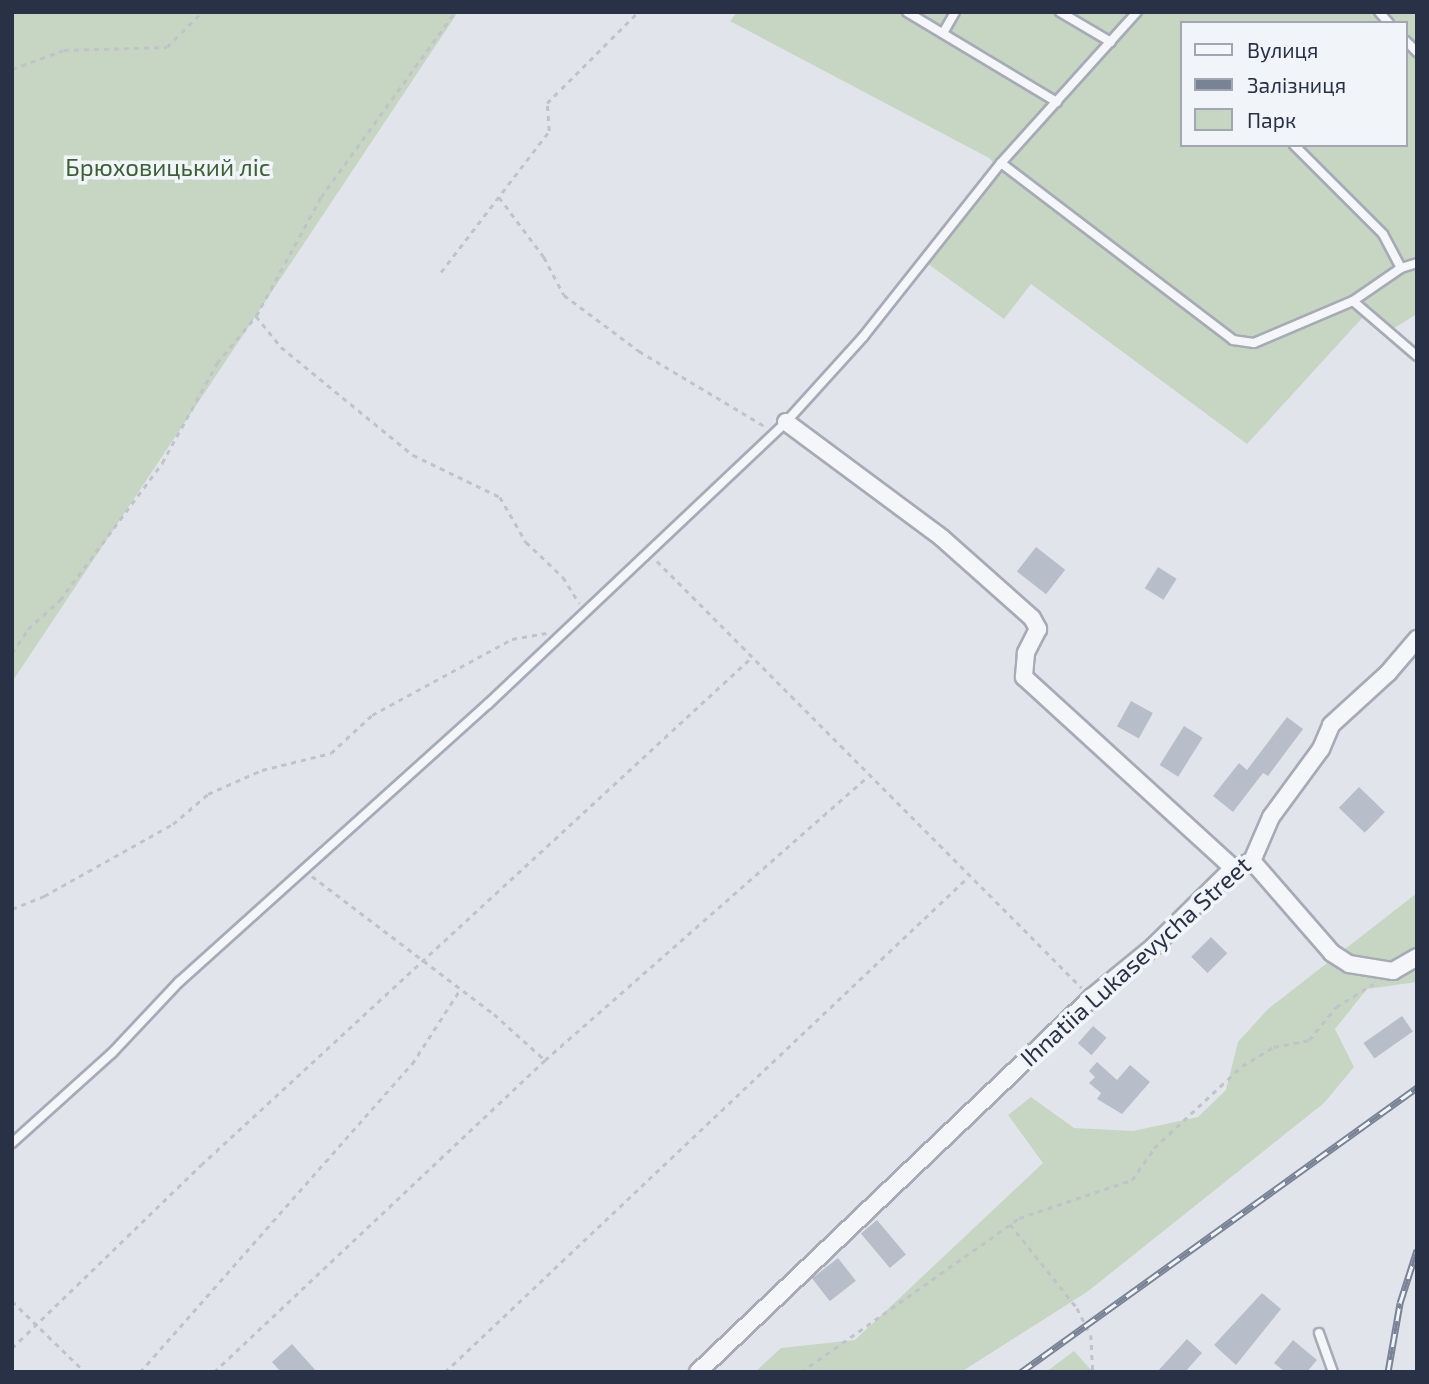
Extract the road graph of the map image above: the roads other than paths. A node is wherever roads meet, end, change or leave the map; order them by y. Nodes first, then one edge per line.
1 (907, 12) edge
2 (955, 12) edge
3 (1060, 12) edge
4 (1137, 12) edge
5 (943, 33) junction
6 (1111, 42) junction
7 (1056, 102) junction
8 (1296, 147) edge
9 (1001, 163) junction
10 (1417, 263) edge
11 (1401, 268) junction
12 (1353, 301) junction
13 (1417, 356) edge
14 (781, 427) junction
15 (1417, 639) edge
16 (1252, 861) junction
17 (1235, 870) junction
18 (1417, 957) edge
19 (12, 1143) edge
20 (1319, 1333) dead end
21 (698, 1372) edge
22 (1333, 1372) edge

1 - 5 lane
2 - 5 lane
3 - 6 lane
4 - 6 lane
5 - 7 lane
6 - 7 lane
7 - 9 lane
8 - 11 lane
9 - 12 lane
9 - 14 lane
10 - 11 lane
11 - 12 lane
12 - 13 lane
14 - 17 street
14 - 19 lane
15 - 16 street, Ihnatiia Lukasevycha Street
16 - 17 street, Ihnatiia Lukasevycha Street
16 - 18 street
17 - 21 street, Ihnatiia Lukasevycha Street
20 - 22 lane

